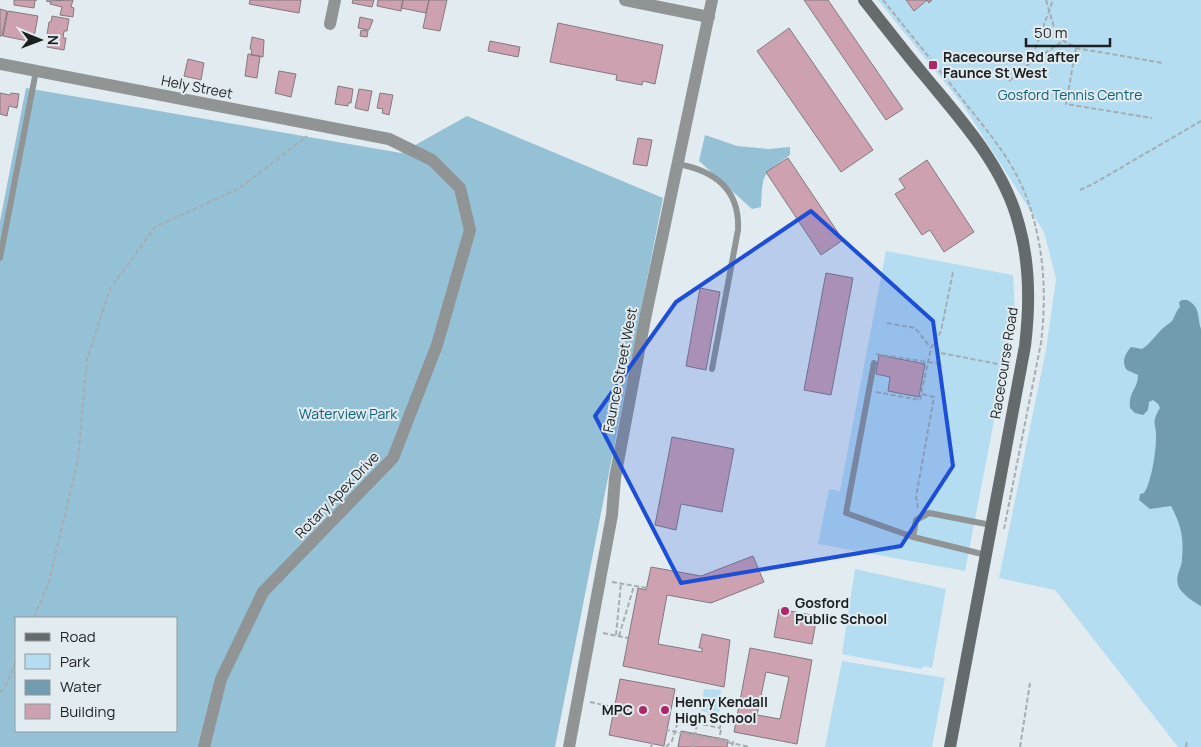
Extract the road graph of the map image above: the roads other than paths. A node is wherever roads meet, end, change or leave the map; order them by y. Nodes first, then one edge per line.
1 (335, 0) edge
2 (625, 0) edge
3 (712, 0) edge
4 (864, 0) edge
5 (709, 17) junction
6 (330, 24) dead end
7 (0, 64) edge
8 (36, 71) junction
9 (389, 139) joint
10 (678, 164) junction
11 (0, 258) edge
12 (874, 363) road end
13 (712, 369) dead end
14 (991, 525) junction
15 (913, 537) junction
16 (986, 555) junction
17 (204, 747) edge
18 (569, 747) edge
19 (950, 747) edge

1 - 6 street
2 - 5 street
3 - 5 street, Faunce Street West
4 - 14 main road, Racecourse Road
5 - 10 street, Faunce Street West
7 - 8 street, Hely Street
8 - 9 street, Hely Street
8 - 11 lane
9 - 17 street, Rotary Apex Drive
10 - 13 lane
10 - 18 street, Faunce Street West
12 - 15 lane
14 - 15 lane
14 - 16 main road, Racecourse Road
15 - 16 lane
16 - 19 main road, Racecourse Road

